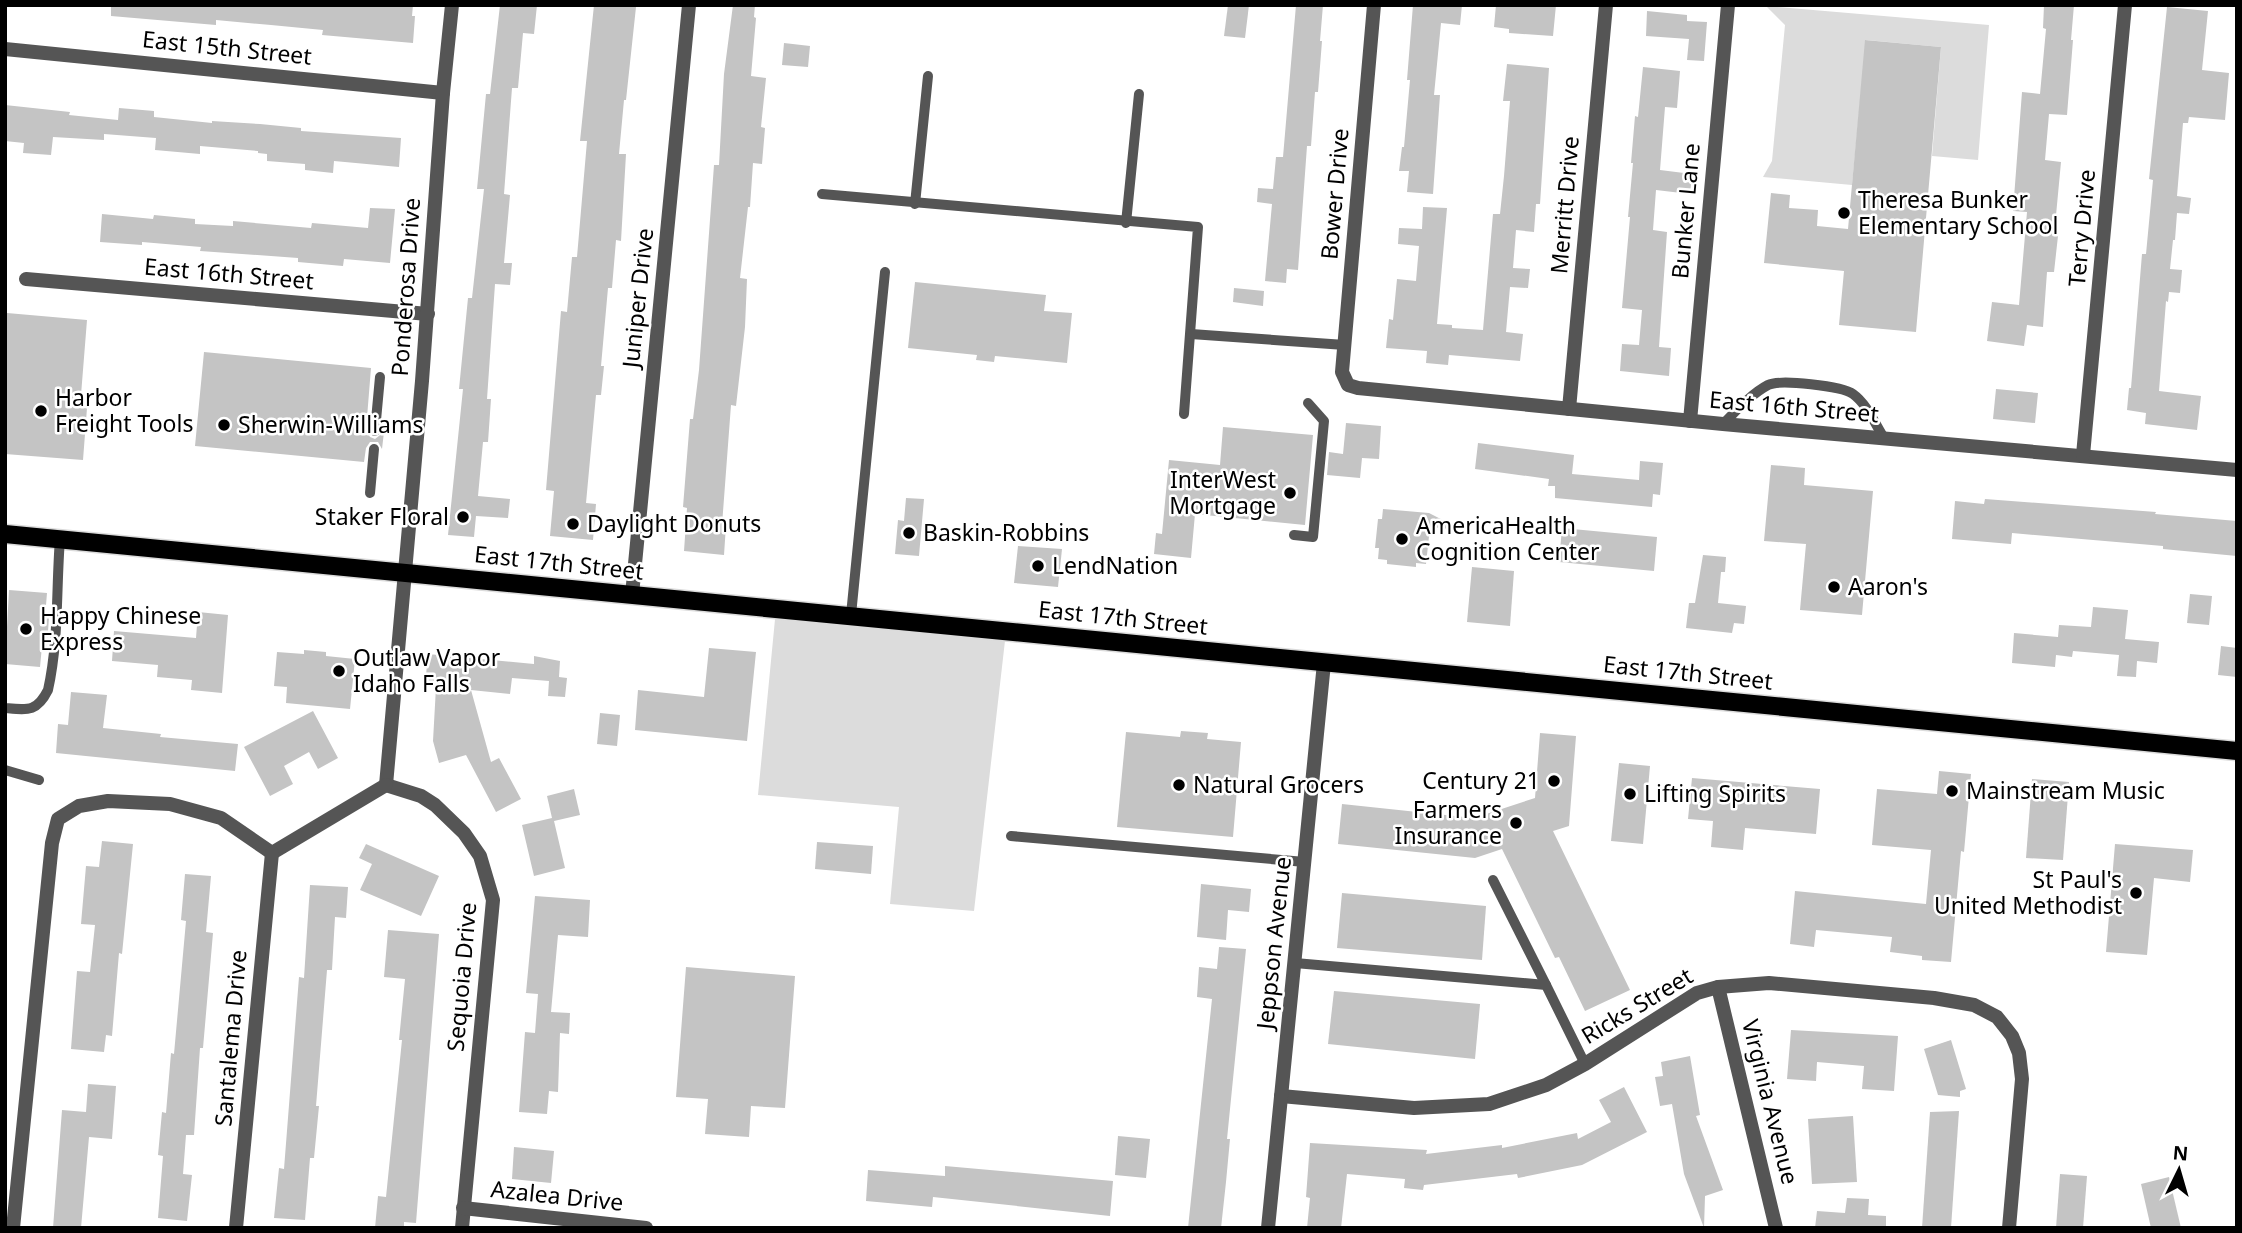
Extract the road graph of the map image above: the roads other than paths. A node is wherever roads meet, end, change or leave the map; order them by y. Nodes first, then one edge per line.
1 (452, 5) edge
2 (689, 5) edge
3 (1374, 5) edge
4 (1606, 5) edge
5 (1728, 5) edge
6 (2125, 5) edge
7 (5, 49) edge
8 (928, 76) dead end
9 (443, 93) junction
10 (1139, 94) dead end
11 (822, 194) dead end
12 (915, 204) junction
13 (1126, 223) junction
14 (885, 272) dead end
15 (26, 279) dead end
16 (428, 314) junction
17 (1191, 334) junction
18 (1345, 345) junction
19 (380, 377) dead end
20 (1348, 384) joint
21 (1308, 403) dead end
22 (1569, 409) junction
23 (1184, 414) dead end
24 (1690, 421) junction
25 (1723, 424) junction
26 (375, 431) dead end
27 (1884, 438) junction
28 (374, 449) dead end
29 (2083, 456) junction
30 (2237, 470) edge
31 (370, 493) dead end
32 (5, 534) edge
33 (1294, 535) dead end
34 (60, 539) junction
35 (404, 573) junction
36 (632, 595) junction
37 (851, 615) junction
38 (1324, 663) junction
39 (5, 708) edge
40 (2237, 751) edge
41 (5, 770) edge
42 (39, 780) dead end
43 (386, 785) junction
44 (1012, 836) dead end
45 (272, 853) junction
46 (1305, 862) junction
47 (1493, 880) dead end
48 (1294, 963) junction
49 (1546, 985) junction
50 (1718, 987) junction
51 (1585, 1064) junction
52 (1281, 1096) junction
53 (463, 1208) junction
54 (13, 1228) edge
55 (236, 1228) edge
56 (461, 1228) edge
57 (646, 1228) edge
58 (1268, 1228) edge
59 (1776, 1228) edge
60 (2009, 1228) edge

1 - 9 street, Ponderosa Drive
2 - 36 street, Juniper Drive
3 - 18 street, Bower Drive
4 - 22 street, Merritt Drive
5 - 24 street, Bunker Lane
6 - 29 street, Terry Drive
7 - 9 street, East 15th Street
8 - 12 lane
9 - 16 street, Ponderosa Drive
10 - 13 lane
11 - 12 lane
12 - 13 lane
13 - 17 lane
14 - 37 lane
15 - 16 street, East 16th Street
16 - 35 street, Ponderosa Drive
17 - 18 lane
17 - 23 lane
18 - 20 street, Bower Drive
19 - 26 lane
20 - 22 street, East 16th Street
21 - 33 lane
22 - 24 street, East 16th Street
24 - 25 street, East 16th Street
25 - 27 street, East 16th Street
25 - 27 lane
27 - 29 street, East 16th Street
28 - 31 lane
29 - 30 street, East 16th Street
32 - 34 main road, East 17th Street
34 - 35 main road, East 17th Street
34 - 39 lane
35 - 36 main road, East 17th Street
35 - 43 street
36 - 37 main road, East 17th Street
37 - 38 main road, East 17th Street
38 - 40 main road, East 17th Street
38 - 46 street, Jeppson Avenue
41 - 42 lane
43 - 45 street
43 - 53 street, Sequoia Drive
44 - 46 lane
45 - 54 street
45 - 55 street, Santalema Drive
46 - 48 street, Jeppson Avenue
47 - 49 lane
48 - 49 lane
48 - 52 street, Jeppson Avenue
49 - 51 lane
50 - 51 street, Ricks Street
50 - 59 street, Virginia Avenue
50 - 60 street, Ricks Street
51 - 52 street, Ricks Street
52 - 58 street, Jeppson Avenue
53 - 56 street, Sequoia Drive
53 - 57 street, Azalea Drive

